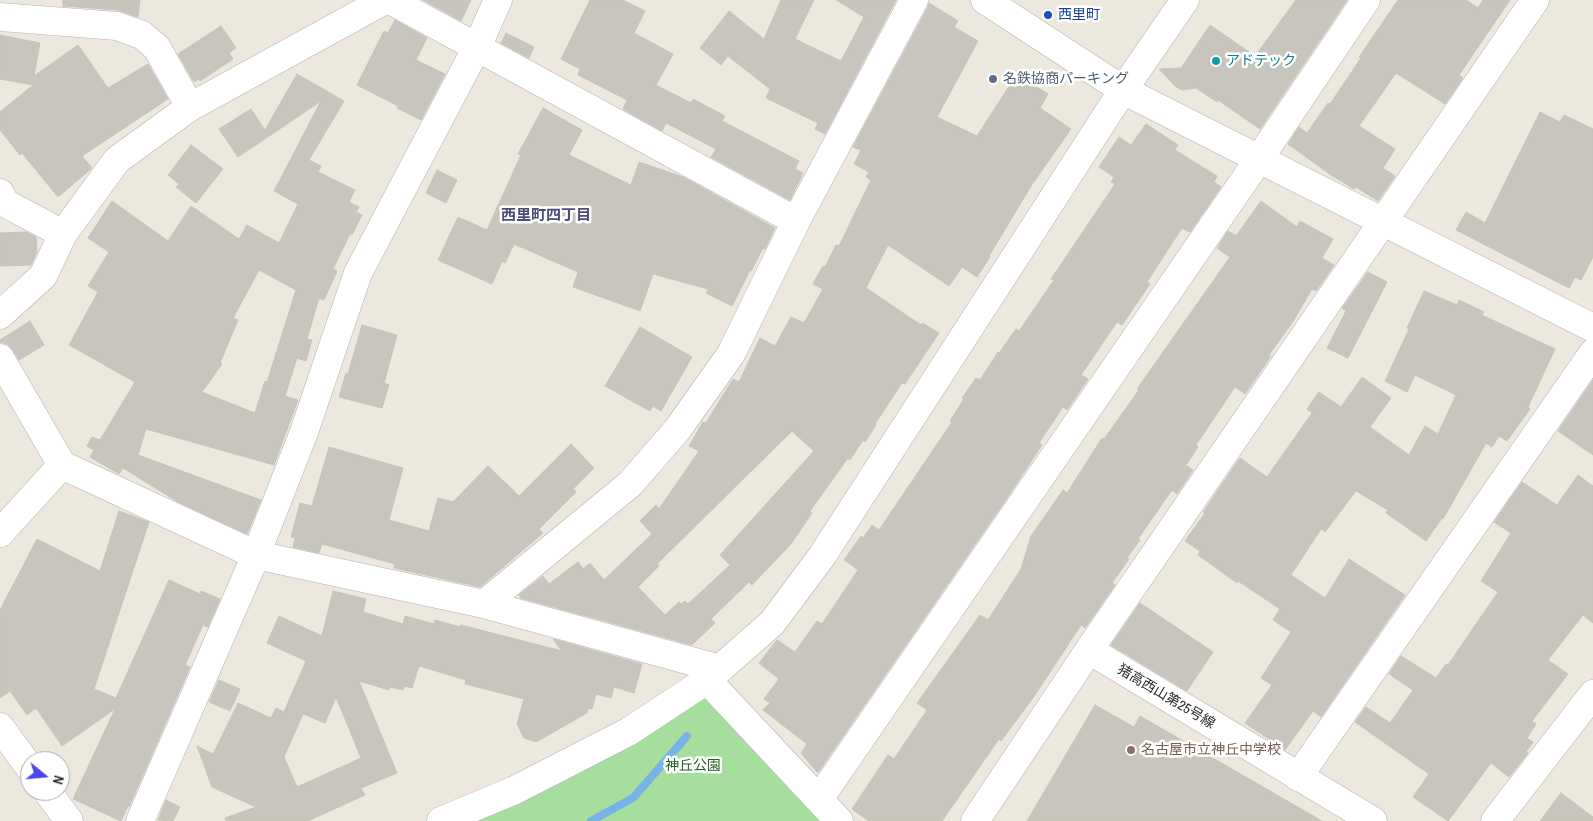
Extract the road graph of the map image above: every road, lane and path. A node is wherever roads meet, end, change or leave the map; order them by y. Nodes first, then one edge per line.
1 (385, 0) edge
2 (390, 0) edge
3 (498, 0) edge
4 (914, 0) edge
5 (985, 0) edge
6 (1185, 0) edge
7 (1366, 0) edge
8 (1535, 0) edge
9 (0, 16) edge
10 (476, 47) junction
11 (1123, 90) junction
12 (190, 106) junction
13 (1259, 159) junction
14 (0, 193) edge
15 (796, 221) junction
16 (1383, 222) junction
17 (63, 234) junction
18 (0, 315) edge
19 (1593, 328) edge
20 (1593, 353) edge
21 (0, 358) edge
22 (62, 465) junction
23 (0, 533) edge
24 (256, 555) junction
25 (484, 604) junction
26 (1089, 650) junction
27 (714, 674) junction
28 (1593, 694) edge
29 (0, 727) edge
30 (20, 754) edge
31 (1298, 777) junction
32 (819, 799) junction
33 (54, 801) edge
34 (69, 821) edge
35 (140, 821) edge
36 (441, 821) edge
37 (839, 821) edge
38 (975, 821) edge
39 (1373, 821) edge
40 (1495, 821) edge

1 - 12 street
2 - 10 street
3 - 10 street
4 - 15 street
5 - 11 street
6 - 11 street
7 - 13 street
8 - 16 street
9 - 12 street
10 - 15 street
10 - 24 street
11 - 13 street
11 - 27 street
12 - 17 street
13 - 16 street
13 - 32 street
14 - 17 street
15 - 25 street
16 - 19 street
16 - 26 street
17 - 18 street
20 - 31 street
21 - 22 street
22 - 23 street
22 - 24 street
24 - 25 street
24 - 35 street
25 - 27 street
26 - 31 street, 猪高西山第25号線
26 - 38 street
27 - 32 street
27 - 36 street
28 - 40 street
29 - 30 street
31 - 39 street, 猪高西山第25号線
32 - 37 street
33 - 34 street

